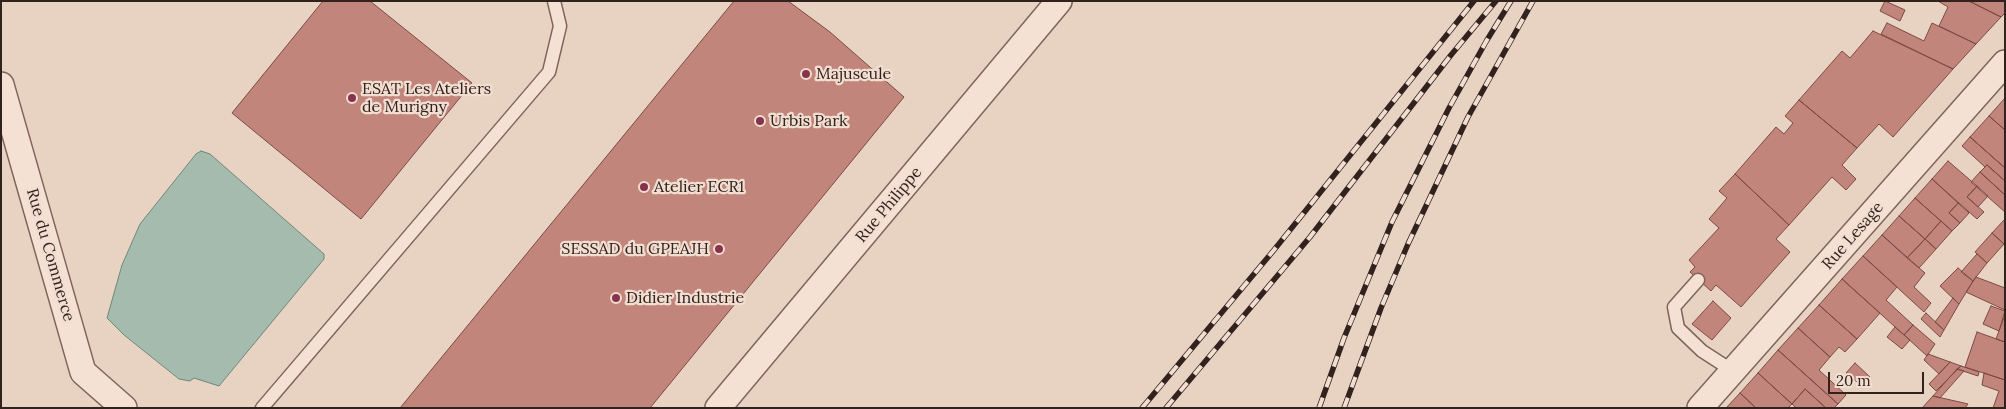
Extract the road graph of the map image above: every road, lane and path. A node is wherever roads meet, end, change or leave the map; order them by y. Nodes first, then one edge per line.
1 (554, 1) edge
2 (1059, 1) edge
3 (2005, 63) edge
4 (1, 85) edge
5 (1698, 280) dead end
6 (1734, 372) junction
7 (124, 408) edge
8 (262, 408) edge
9 (718, 408) edge
10 (1700, 408) edge

1 - 8 lane
2 - 9 street, Rue Philippe
3 - 6 street, Rue Lesage
4 - 7 street, Rue du Commerce
5 - 6 lane
6 - 10 street, Rue Lesage

